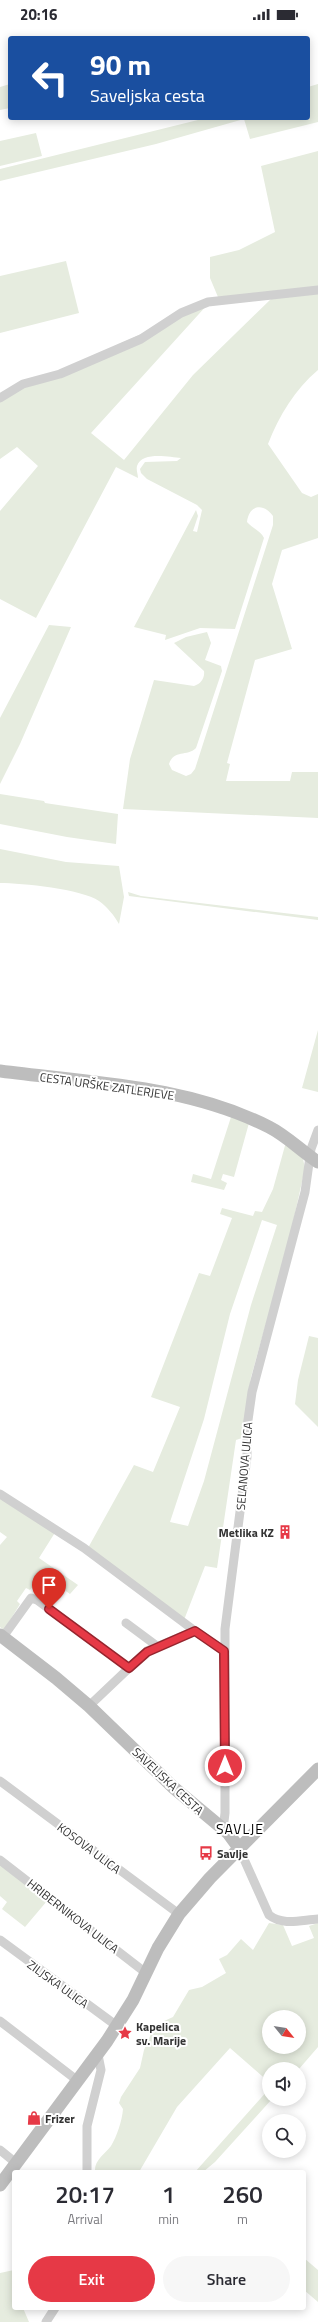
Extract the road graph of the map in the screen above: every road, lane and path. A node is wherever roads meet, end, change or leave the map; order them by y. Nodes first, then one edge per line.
1 (318, 290) edge
2 (0, 398) edge
3 (0, 1071) edge
4 (318, 1130) edge
5 (314, 1160) edge
6 (0, 1494) edge
7 (126, 1623) dead end
8 (195, 1631) junction
9 (1, 1636) edge
10 (157, 1646) junction
11 (224, 1651) junction
12 (129, 1668) junction
13 (89, 1706) junction
14 (318, 1769) edge
15 (0, 1781) edge
16 (223, 1830) junction
17 (240, 1848) junction
18 (0, 1860) edge
19 (179, 1914) junction
20 (318, 1919) edge
21 (0, 1940) edge
22 (146, 1973) junction
23 (0, 2021) edge
24 (117, 2026) junction
25 (98, 2054) junction
26 (78, 2081) junction
27 (0, 2150) edge
28 (16, 2162) junction
29 (87, 2170) edge
30 (0, 2186) edge
31 (54, 2310) edge
32 (46, 2322) edge

1 - 2 street
3 - 5 street, CESTA URŠKE ZATLERJEVE
4 - 5 street, SELANOVA ULICA
5 - 11 street, SELANOVA ULICA
6 - 8 street
7 - 10 street
8 - 10 street
8 - 11 street
9 - 12 street
9 - 13 street, SAVELJSKA CESTA
10 - 12 street
11 - 16 street, SELANOVA ULICA
12 - 13 street
13 - 16 street, SAVELJSKA CESTA
14 - 17 street
15 - 19 street, KOSOVA ULICA
16 - 17 street, SAVELJSKA CESTA
17 - 19 street
17 - 20 street, SAVELJSKA CESTA
18 - 22 street, HRIBERNIKOVA ULICA
19 - 22 street
21 - 24 street, ZILJSKA ULICA
22 - 24 street
23 - 26 street
24 - 25 street
25 - 26 street
25 - 29 street
26 - 28 street
27 - 28 street
28 - 30 street
31 - 32 street

